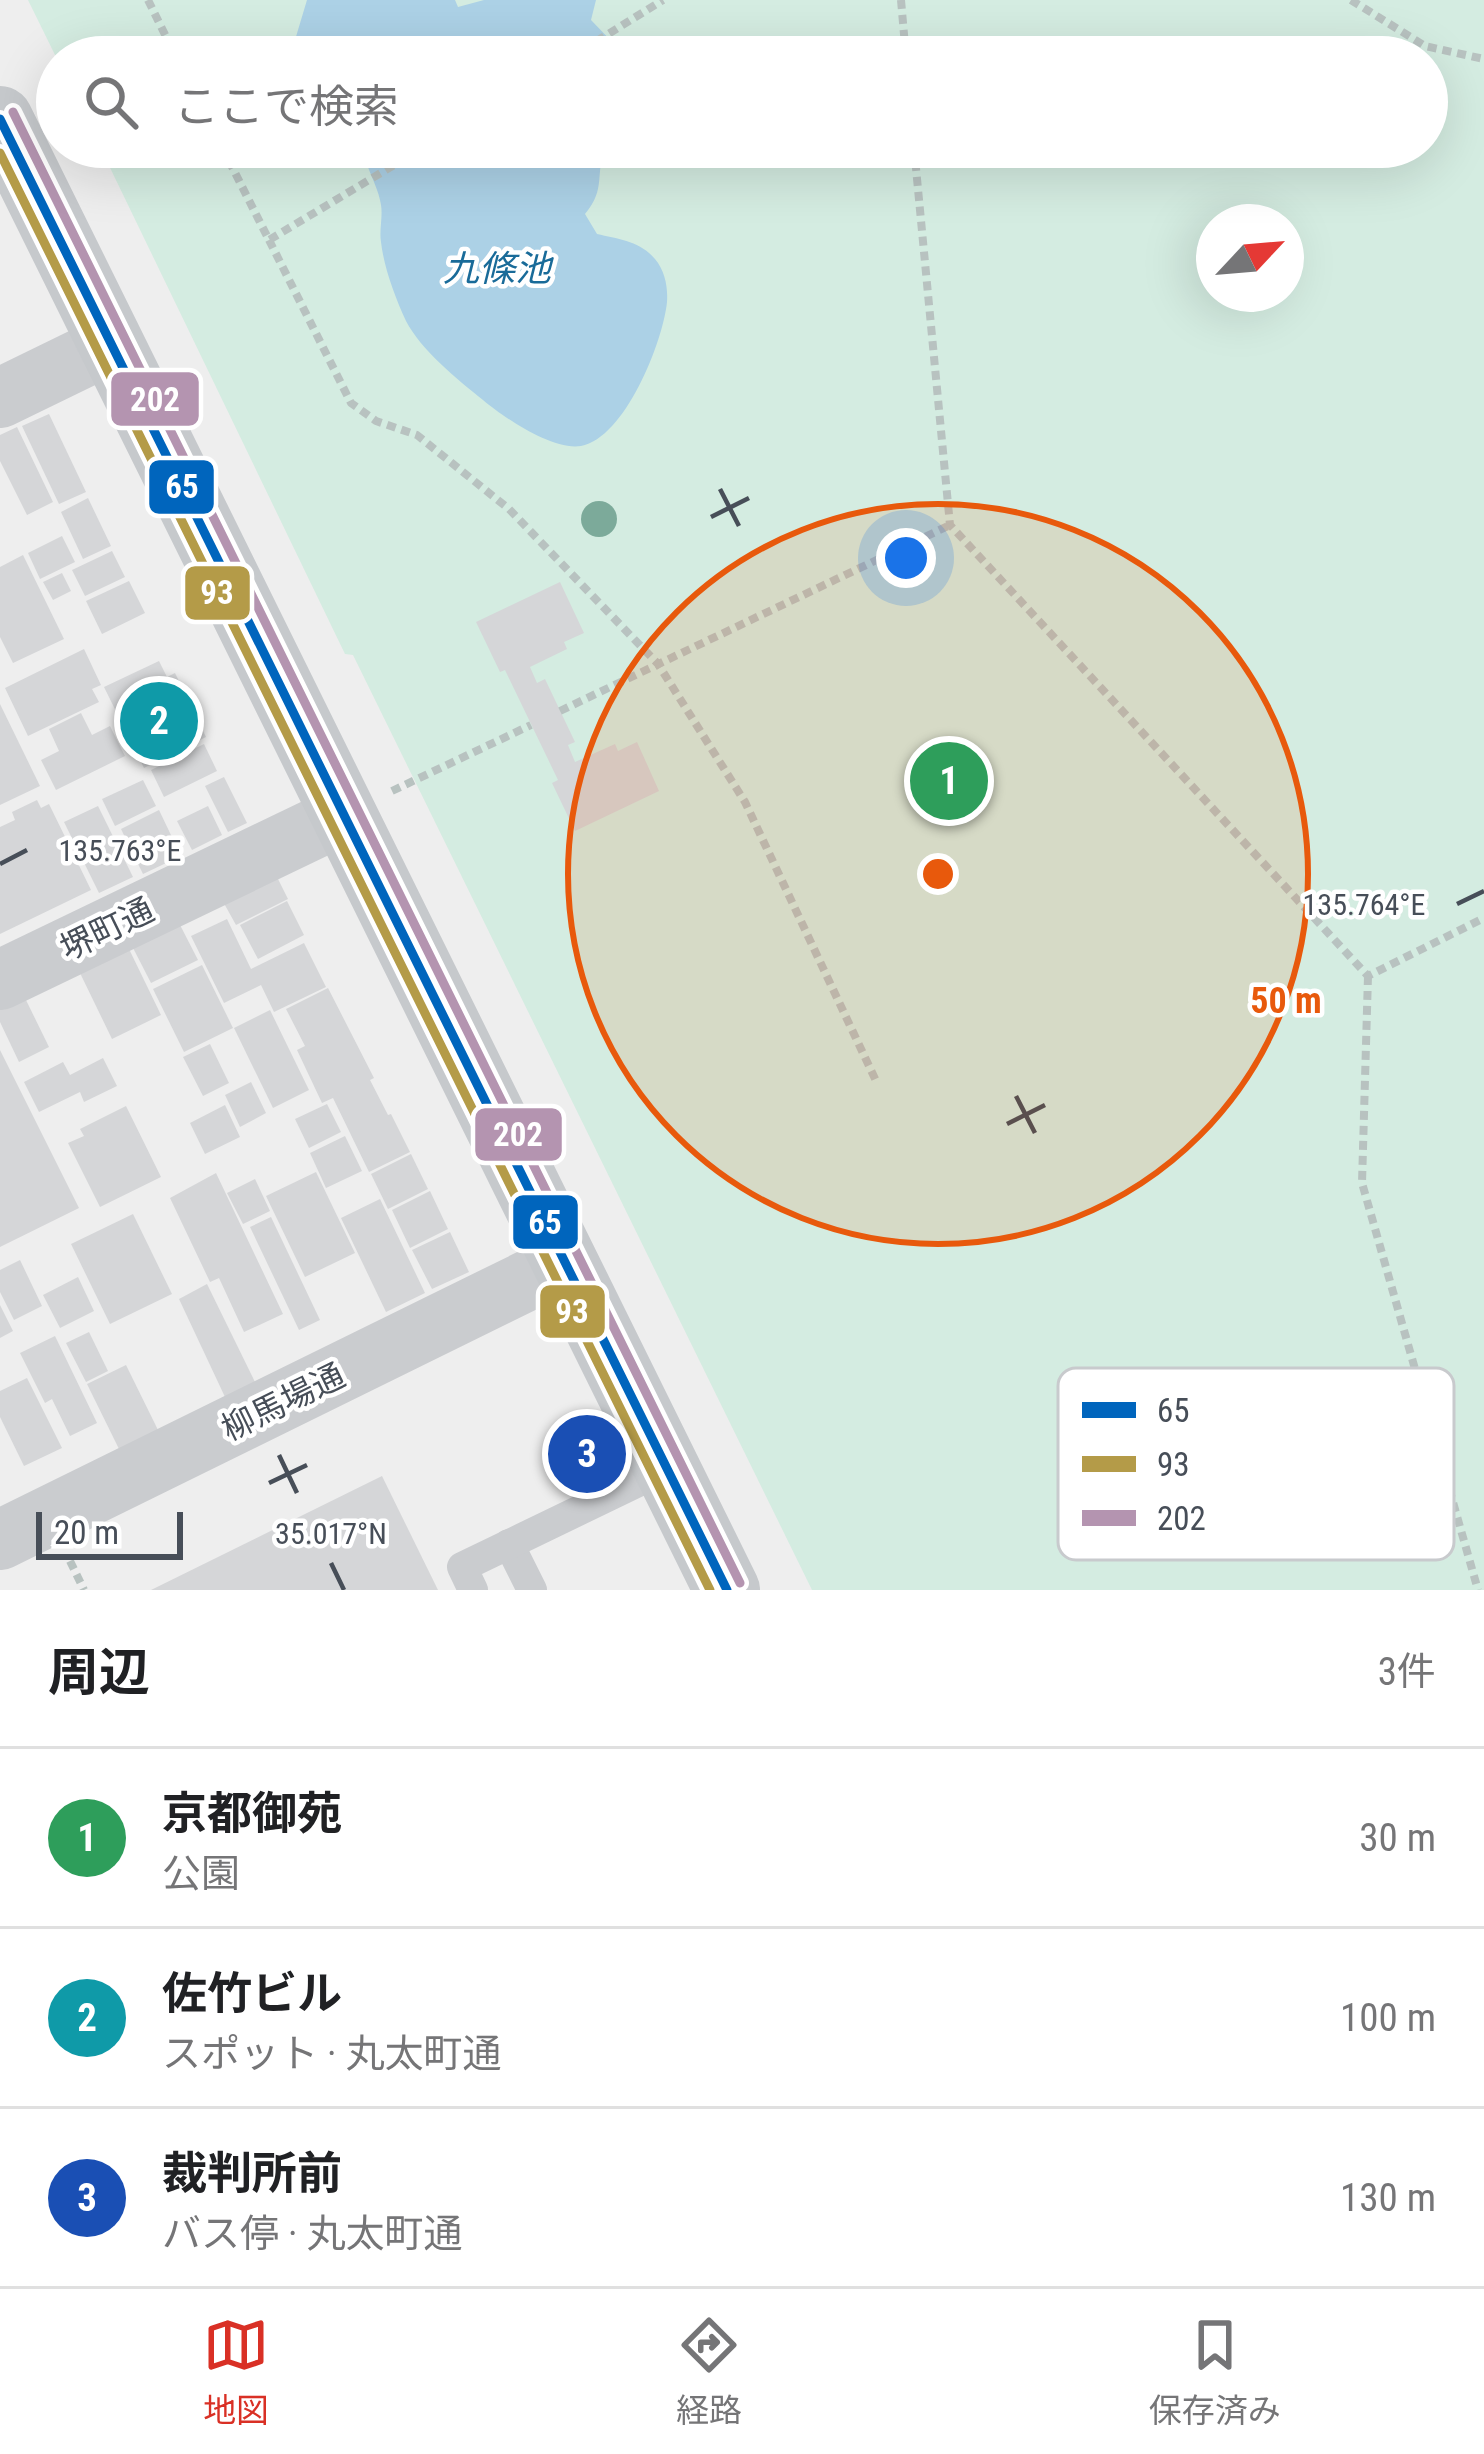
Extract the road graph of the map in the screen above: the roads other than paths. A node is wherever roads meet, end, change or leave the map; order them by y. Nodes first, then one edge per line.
1 (0, 119) edge
2 (111, 344) junction
3 (0, 398) edge
4 (344, 815) junction
5 (0, 980) edge
6 (566, 1262) junction
7 (667, 1468) junction
8 (0, 1540) edge
9 (509, 1544) junction
10 (473, 1590) edge
11 (532, 1590) edge
12 (727, 1590) edge

1 - 2 main road
2 - 3 street
2 - 4 main road
4 - 5 street, 堺町通
4 - 6 main road
6 - 7 main road
6 - 8 street, 柳馬場通
7 - 9 lane
7 - 12 main road
9 - 10 lane
9 - 11 lane

